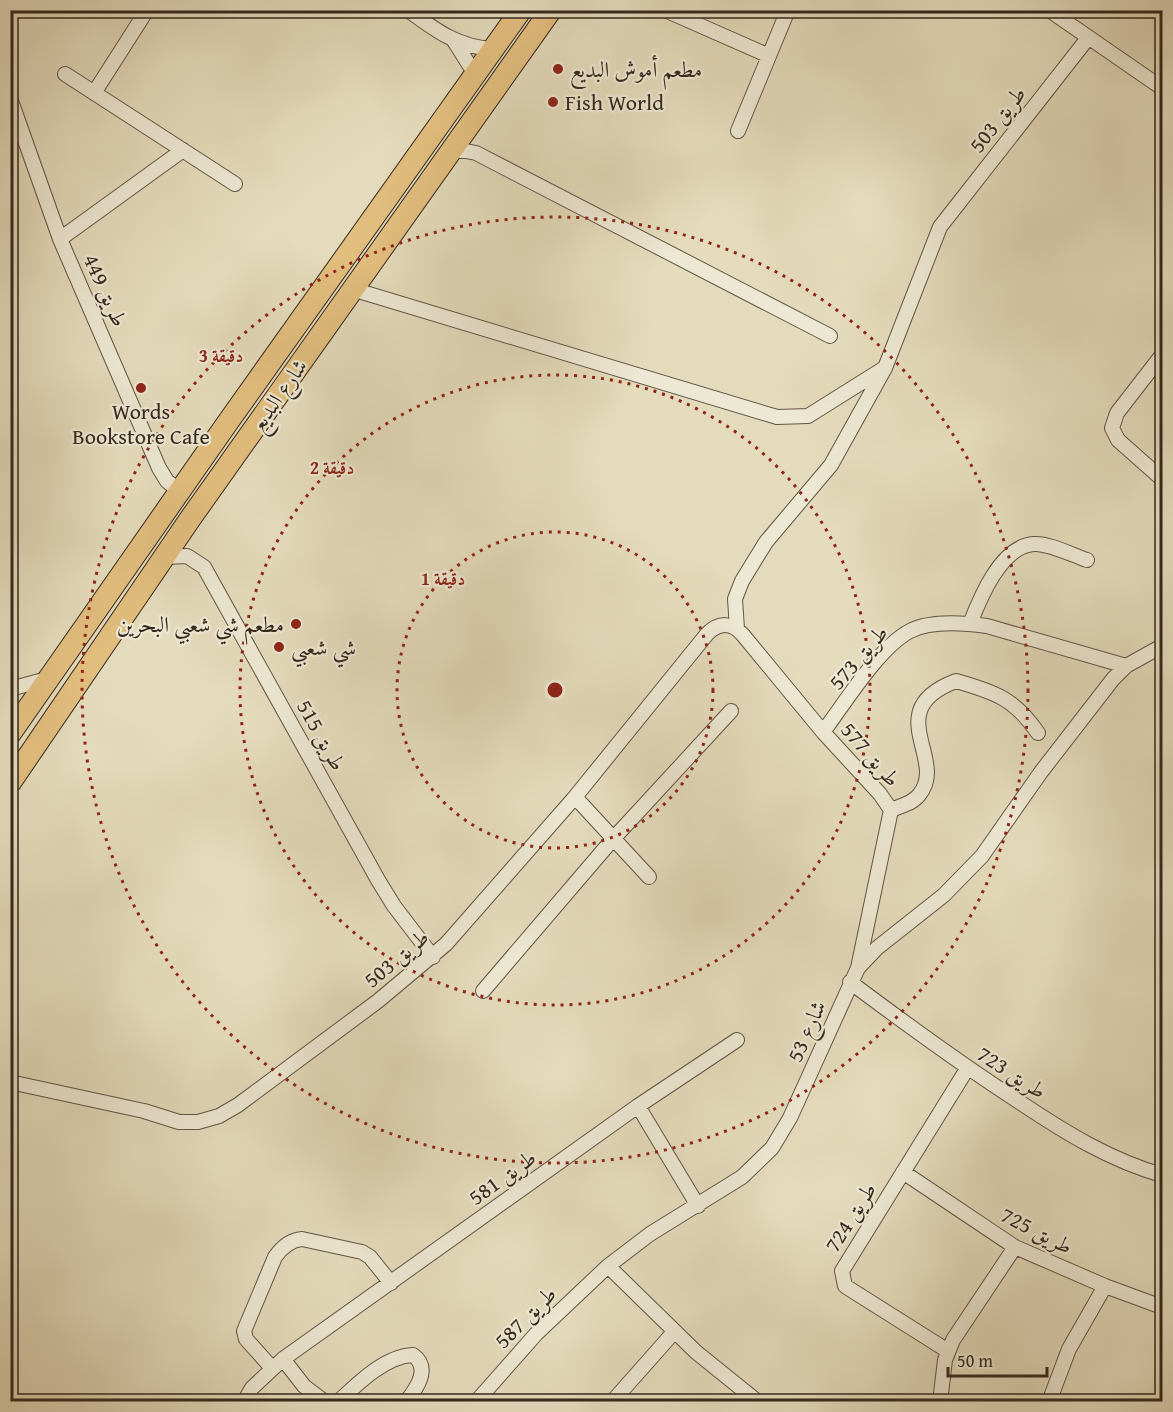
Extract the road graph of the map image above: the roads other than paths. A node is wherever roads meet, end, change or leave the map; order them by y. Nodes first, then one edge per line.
1 (147, 10) edge
2 (408, 10) edge
3 (521, 10) edge
4 (551, 10) edge
5 (665, 10) edge
6 (788, 10) edge
7 (1049, 10) edge
8 (1088, 38) junction
9 (454, 41) junction
10 (494, 49) junction
11 (767, 55) junction
12 (65, 74) dead end
13 (475, 74) junction
14 (1162, 88) edge
15 (94, 93) junction
16 (10, 98) edge
17 (738, 131) dead end
18 (462, 132) junction
19 (183, 150) junction
20 (447, 153) junction
21 (476, 153) junction
22 (235, 184) dead end
23 (60, 239) junction
24 (352, 289) junction
25 (830, 336) dead end
26 (1162, 355) edge
27 (885, 368) junction
28 (1162, 479) edge
29 (179, 491) junction
30 (164, 557) junction
31 (1087, 560) dead end
32 (970, 624) junction
33 (737, 629) junction
34 (1162, 646) edge
35 (1126, 666) junction
36 (47, 680) junction
37 (10, 689) edge
38 (731, 711) dead end
39 (823, 732) junction
40 (1038, 733) dead end
41 (10, 734) edge
42 (10, 783) edge
43 (575, 797) junction
44 (891, 810) junction
45 (613, 839) junction
46 (649, 877) dead end
47 (433, 957) junction
48 (858, 968) junction
49 (850, 982) junction
50 (483, 991) dead end
51 (737, 1040) dead end
52 (967, 1069) junction
53 (10, 1082) edge
54 (638, 1106) junction
55 (903, 1172) junction
56 (1162, 1175) edge
57 (698, 1206) junction
58 (1015, 1247) junction
59 (608, 1266) junction
60 (391, 1283) junction
61 (1105, 1286) junction
62 (1162, 1307) edge
63 (674, 1332) junction
64 (948, 1351) junction
65 (283, 1359) junction
66 (272, 1368) junction
67 (755, 1400) edge
68 (244, 1401) edge
69 (325, 1401) edge
70 (338, 1401) edge
71 (406, 1401) edge
72 (476, 1401) edge
73 (612, 1401) edge
74 (940, 1401) edge
75 (1048, 1401) edge

1 - 15 street
2 - 9 street
3 - 10 main road, شارع البديع
4 - 18 main road, شارع البديع
5 - 11 street
6 - 11 street
7 - 8 street
8 - 14 street
8 - 27 street, طريق 503
9 - 10 street
9 - 13 street
10 - 13 main road, شارع البديع
11 - 17 street
12 - 15 street
13 - 29 main road, شارع البديع
15 - 19 street
16 - 23 street, طريق 449
18 - 20 main road, شارع البديع
18 - 21 street
19 - 22 street
19 - 23 street
20 - 21 street
20 - 24 main road, شارع البديع
21 - 25 street
23 - 29 street, طريق 449
24 - 27 street
24 - 30 main road, شارع البديع
26 - 28 street
27 - 33 street, طريق 503
29 - 36 main road, شارع البديع
30 - 42 main road, شارع البديع
30 - 47 street, طريق 515
31 - 32 street
32 - 35 street, طريق 573
32 - 39 street, طريق 573
33 - 39 street, طريق 577
33 - 43 street, طريق 503
34 - 35 street, شارع 53
35 - 48 street, شارع 53
36 - 37 street
36 - 41 main road, شارع البديع
38 - 45 street
39 - 44 street, طريق 577
40 - 44 street
43 - 45 street
43 - 47 street, طريق 503
44 - 48 street, طريق 577
45 - 46 street
45 - 50 street
47 - 53 street, طريق 503
48 - 49 street, شارع 53
49 - 52 street, طريق 723
49 - 57 street, شارع 53
51 - 54 street, طريق 581
52 - 55 street, طريق 724
52 - 56 street, طريق 723
54 - 57 street
54 - 60 street, طريق 581
55 - 58 street, طريق 725
55 - 64 street, طريق 724
57 - 59 street, شارع 53
58 - 61 street, طريق 725
58 - 64 street
59 - 63 street
59 - 72 street, طريق 587
60 - 65 street, طريق 581
60 - 66 street
61 - 62 street, طريق 725
61 - 75 street
63 - 67 street
63 - 73 street
64 - 74 street
65 - 66 street, طريق 581
65 - 69 street
66 - 68 street, طريق 581
70 - 71 street

